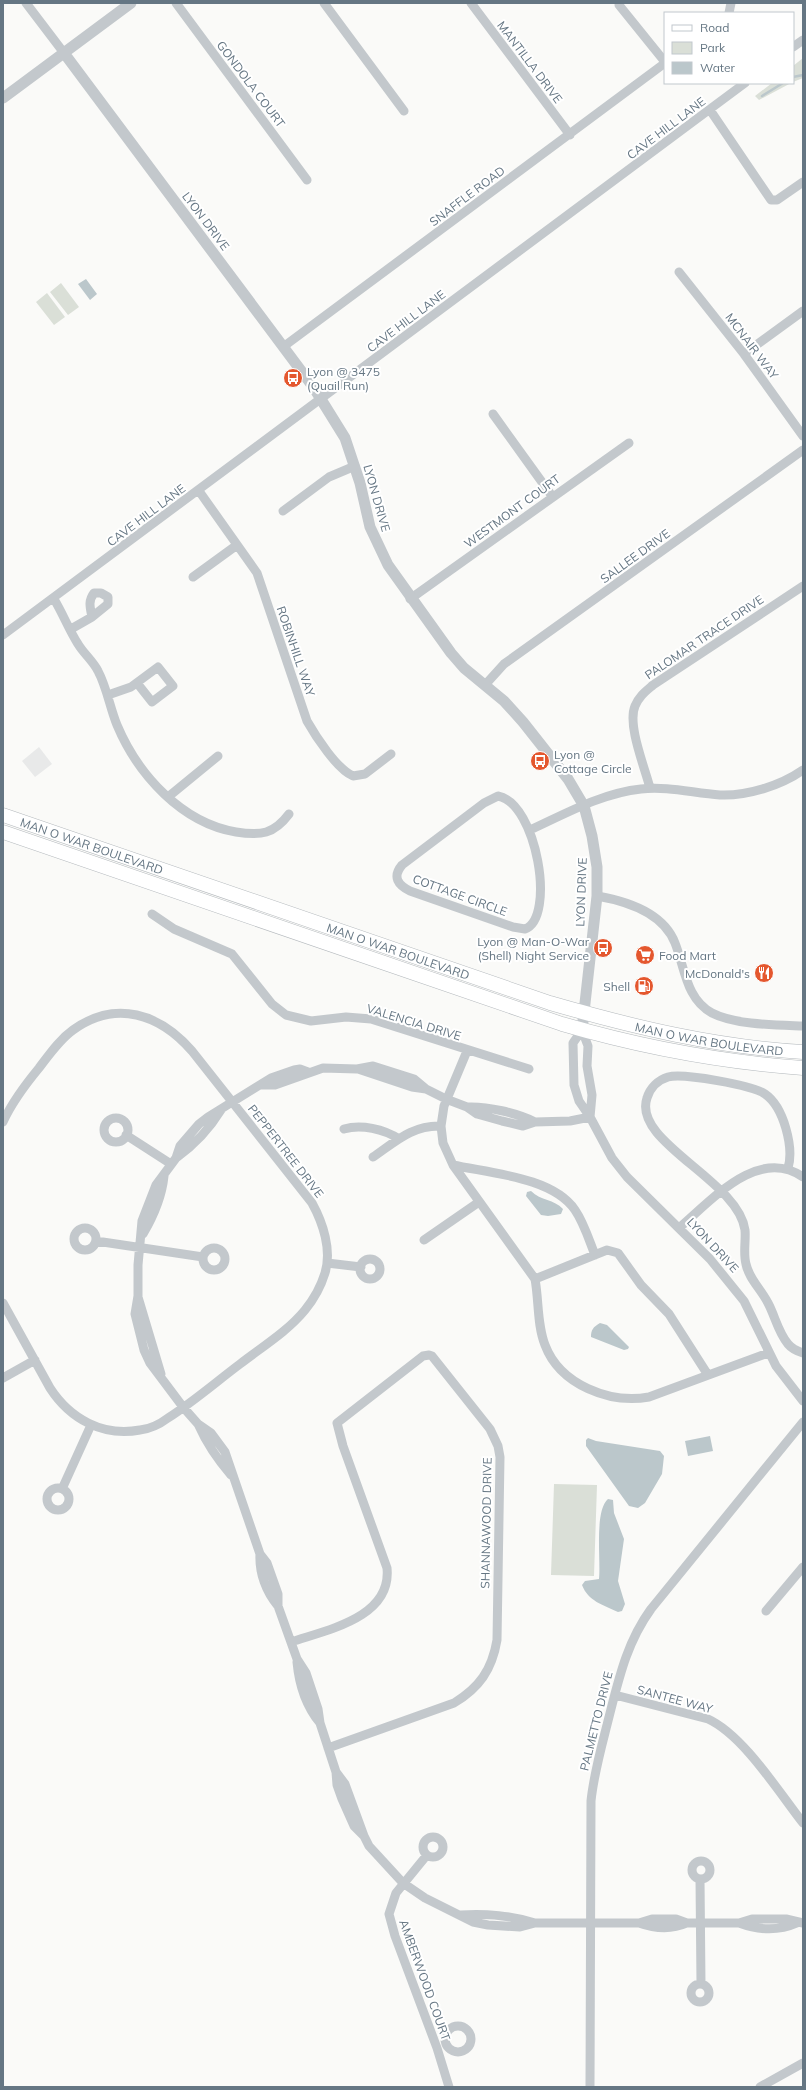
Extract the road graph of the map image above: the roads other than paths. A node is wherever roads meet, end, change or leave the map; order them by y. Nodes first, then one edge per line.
1 (26, 3) edge
2 (131, 3) edge
3 (176, 3) edge
4 (324, 3) edge
5 (472, 3) edge
6 (619, 5) dead end
7 (803, 40) edge
8 (794, 46) edge
9 (64, 53) junction
10 (664, 61) edge
11 (664, 63) edge
12 (744, 84) edge
13 (3, 98) edge
14 (710, 110) junction
15 (404, 111) dead end
16 (570, 135) junction
17 (307, 180) dead end
18 (803, 182) edge
19 (679, 272) dead end
20 (803, 311) edge
21 (283, 347) junction
22 (744, 354) junction
23 (321, 399) junction
24 (493, 414) dead end
25 (803, 436) edge
26 (628, 443) dead end
27 (803, 450) edge
28 (355, 466) junction
29 (199, 491) junction
30 (552, 496) junction
31 (283, 511) dead end
32 (237, 545) junction
33 (193, 577) dead end
34 (803, 586) edge
35 (54, 599) junction
36 (410, 599) junction
37 (92, 617) dead end
38 (71, 629) junction
39 (3, 635) edge
40 (137, 682) dead end
41 (485, 685) junction
42 (108, 695) junction
43 (391, 754) dead end
44 (218, 756) dead end
45 (803, 770) edge
46 (650, 788) junction
47 (168, 797) junction
48 (584, 806) junction
49 (289, 814) dead end
50 (3, 815) edge
51 (530, 830) junction
52 (3, 832) edge
53 (597, 896) junction
54 (152, 914) dead end
55 (584, 1013) junction
56 (803, 1026) edge
57 (582, 1030) junction
58 (467, 1051) junction
59 (803, 1052) edge
60 (803, 1068) edge
61 (529, 1069) dead end
62 (446, 1099) junction
63 (232, 1102) junction
64 (590, 1117) junction
65 (3, 1122) edge
66 (441, 1126) junction
67 (344, 1129) dead end
68 (126, 1135) dead end
69 (399, 1139) junction
70 (373, 1157) dead end
71 (173, 1161) junction
72 (453, 1165) junction
73 (788, 1168) junction
74 (803, 1177) edge
75 (722, 1191) junction
76 (479, 1202) junction
77 (679, 1228) junction
78 (424, 1240) dead end
79 (96, 1241) dead end
80 (140, 1247) junction
81 (595, 1255) junction
82 (203, 1257) dead end
83 (327, 1263) junction
84 (361, 1267) dead end
85 (535, 1279) junction
86 (3, 1303) edge
87 (768, 1352) junction
88 (803, 1353) edge
89 (35, 1360) junction
90 (708, 1375) junction
91 (3, 1378) edge
92 (803, 1401) edge
93 (183, 1407) junction
94 (803, 1422) edge
95 (91, 1425) junction
96 (62, 1489) dead end
97 (803, 1567) edge
98 (766, 1611) dead end
99 (291, 1642) junction
100 (615, 1695) junction
101 (328, 1748) junction
102 (803, 1823) edge
103 (426, 1855) dead end
104 (700, 1879) dead end
105 (403, 1883) junction
106 (590, 1923) junction
107 (700, 1923) junction
108 (800, 1923) edge
109 (701, 1984) dead end
110 (445, 2043) dead end
111 (436, 2048) junction
112 (803, 2063) edge
113 (449, 2087) edge
114 (590, 2087) edge
115 (761, 2087) edge

1 - 9 street, LYON DRIVE
2 - 9 street
3 - 17 street, GONDOLA COURT
4 - 15 street
5 - 16 street, MANTILLA DRIVE
6 - 10 street
7 - 8 street
9 - 13 street
9 - 21 street, LYON DRIVE
11 - 16 street, SNAFFLE ROAD
12 - 14 street, CAVE HILL LANE
14 - 18 street
14 - 23 street, CAVE HILL LANE
16 - 21 street, SNAFFLE ROAD
19 - 22 street, MCNAIR WAY
20 - 22 street
21 - 23 street, LYON DRIVE
22 - 25 street, MCNAIR WAY
23 - 28 street, LYON DRIVE
23 - 29 street, CAVE HILL LANE
24 - 30 street
26 - 30 street, WESTMONT COURT
27 - 41 street, SALLEE DRIVE
28 - 31 street
28 - 36 street, LYON DRIVE
29 - 32 street, ROBINHILL WAY
29 - 35 street, CAVE HILL LANE
30 - 36 street, WESTMONT COURT
32 - 33 street
32 - 43 street, ROBINHILL WAY
34 - 46 street, PALOMAR TRACE DRIVE
35 - 38 street
35 - 39 street, CAVE HILL LANE
36 - 41 street, LYON DRIVE
37 - 38 street
38 - 42 street
40 - 42 street
41 - 48 street, LYON DRIVE
42 - 47 street
44 - 47 street
45 - 46 street
46 - 48 street
47 - 49 street
48 - 51 street
48 - 53 street, LYON DRIVE
50 - 55 main road, MAN O WAR BOULEVARD
51 - 51 street, COTTAGE CIRCLE
52 - 57 main road, MAN O WAR BOULEVARD
53 - 55 street, LYON DRIVE
53 - 56 street
54 - 58 street, VALENCIA DRIVE
55 - 57 street, LYON DRIVE
55 - 59 main road, MAN O WAR BOULEVARD
57 - 60 main road, MAN O WAR BOULEVARD
57 - 64 street, LYON DRIVE
57 - 64 street, LYON DRIVE
58 - 61 street, VALENCIA DRIVE
58 - 62 street, VALENCIA DRIVE
62 - 63 street
62 - 64 street
62 - 66 street, VALENCIA DRIVE
63 - 65 street, PEPPERTREE DRIVE
63 - 71 street
63 - 83 street, PEPPERTREE DRIVE
64 - 77 street, LYON DRIVE
66 - 69 street
66 - 72 street, VALENCIA DRIVE
67 - 69 street
68 - 71 street
69 - 70 street
71 - 80 street
72 - 76 street, VALENCIA DRIVE
72 - 81 street
73 - 74 street
73 - 75 street
73 - 75 street
75 - 77 street
75 - 88 street
76 - 78 street
76 - 85 street, VALENCIA DRIVE
77 - 87 street, LYON DRIVE
79 - 80 street
80 - 82 street
80 - 93 street
81 - 85 street
81 - 90 street
83 - 84 street
83 - 93 street, PEPPERTREE DRIVE
85 - 90 street
86 - 89 street, PEPPERTREE DRIVE
87 - 90 street
87 - 92 street, LYON DRIVE
89 - 91 street
89 - 95 street, PEPPERTREE DRIVE
93 - 95 street, PEPPERTREE DRIVE
93 - 99 street
94 - 100 street, PALMETTO DRIVE
95 - 96 street
97 - 98 street
99 - 101 street
99 - 101 street, SHANNAWOOD DRIVE
100 - 102 street, SANTEE WAY
100 - 106 street, PALMETTO DRIVE
101 - 105 street
103 - 105 street, AMBERWOOD COURT
104 - 107 street
105 - 106 street
105 - 111 street, AMBERWOOD COURT
106 - 107 street
106 - 114 street, PALMETTO DRIVE
107 - 108 street
107 - 109 street
110 - 111 street
111 - 113 street, AMBERWOOD COURT
112 - 115 street

